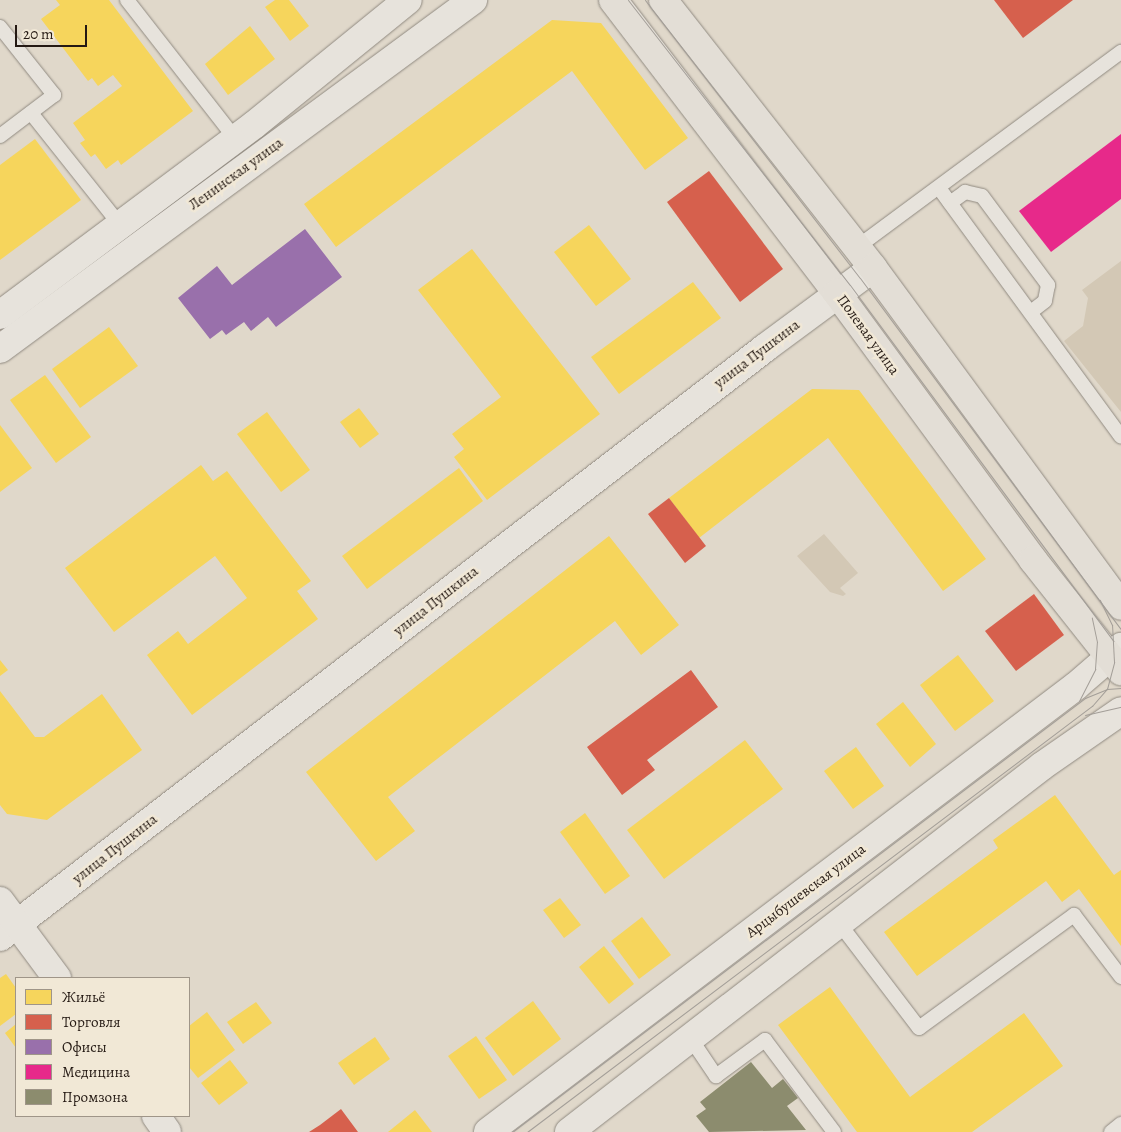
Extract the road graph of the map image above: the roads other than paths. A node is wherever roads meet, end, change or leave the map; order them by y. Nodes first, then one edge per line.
1 (127, 0) edge
2 (408, 0) edge
3 (472, 0) edge
4 (613, 0) edge
5 (663, 0) edge
6 (0, 26) edge
7 (1121, 52) edge
8 (32, 113) junction
9 (244, 132) junction
10 (0, 136) edge
11 (272, 148) junction
12 (939, 188) junction
13 (950, 203) junction
14 (120, 225) junction
15 (865, 258) junction
16 (837, 294) junction
17 (1031, 312) junction
18 (0, 315) edge
19 (0, 349) edge
20 (1121, 437) edge
21 (1121, 606) edge
22 (1117, 658) edge
23 (1121, 711) edge
24 (0, 901) edge
25 (840, 923) junction
26 (9, 930) edge
27 (56, 977) edge
28 (1121, 977) edge
29 (692, 1039) junction
30 (157, 1117) edge
31 (1121, 1124) edge
32 (167, 1132) edge
33 (488, 1132) edge
34 (570, 1132) edge
35 (834, 1132) edge
36 (1111, 1132) edge

1 - 9 lane
2 - 9 street, Ленинская улица
3 - 11 street, Ленинская улица
4 - 16 main road, Полевая улица
5 - 15 main road
6 - 8 lane
7 - 12 lane
8 - 10 lane
8 - 14 lane
9 - 11 lane
9 - 14 street, Ленинская улица
11 - 19 street, Ленинская улица
12 - 13 lane
12 - 15 lane
13 - 17 lane
13 - 17 lane
14 - 18 street, Ленинская улица
15 - 16 street, улица Пушкина
15 - 21 main road
16 - 22 main road, Полевая улица
16 - 26 street, улица Пушкина
17 - 20 lane
22 - 33 street, Арцыбушевская улица
23 - 25 street
24 - 26 street
25 - 28 lane
25 - 29 street
26 - 27 street
29 - 34 street
29 - 35 lane
30 - 32 street
31 - 36 lane

